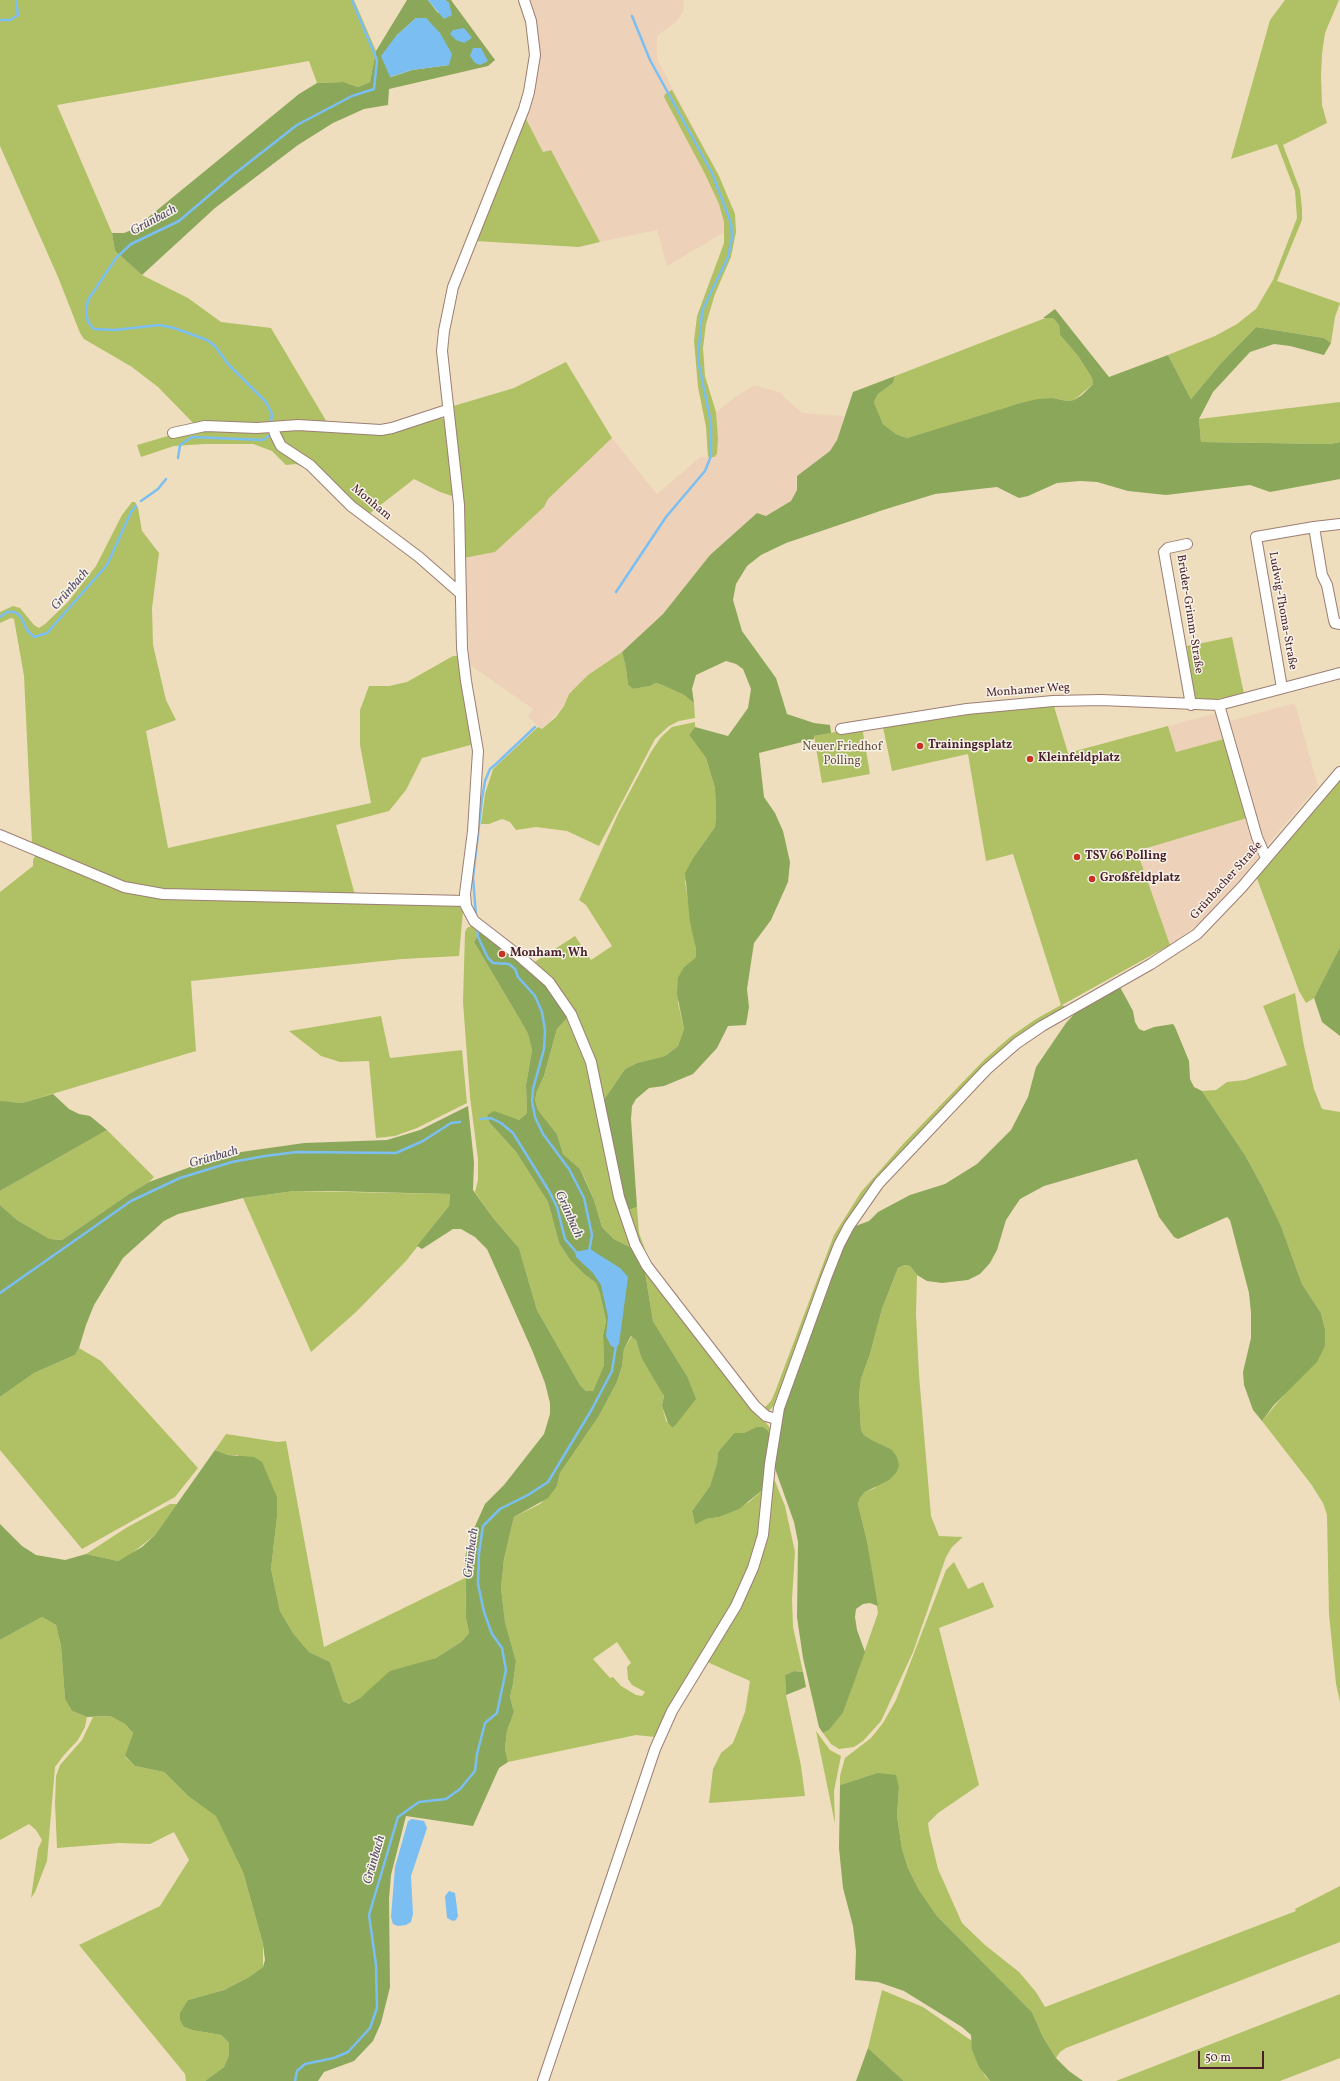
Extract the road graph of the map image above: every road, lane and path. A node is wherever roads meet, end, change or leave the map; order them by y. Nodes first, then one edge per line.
1 (536, 0) edge
2 (526, 4) edge
3 (447, 410) junction
4 (273, 427) junction
5 (173, 432) dead end
6 (1340, 524) edge
7 (1314, 527) junction
8 (1187, 544) dead end
9 (460, 593) junction
10 (1340, 624) edge
11 (1340, 673) edge
12 (1282, 688) junction
13 (1191, 705) junction
14 (1219, 705) junction
15 (841, 729) dead end
16 (1340, 772) edge
17 (0, 835) edge
18 (1266, 858) junction
19 (465, 901) junction
20 (776, 1419) junction
21 (543, 2081) edge

1 - 2 street
2 - 3 street
3 - 4 street
3 - 9 street
4 - 5 street
4 - 9 street, Monham
6 - 7 street
7 - 10 street
7 - 12 street, Ludwig-Thoma-Straße
8 - 13 street, Brüder-Grimm-Straße
9 - 19 street
11 - 12 street, Monhamer Weg
12 - 14 street, Monhamer Weg
13 - 14 street, Monhamer Weg
13 - 15 street, Monhamer Weg
14 - 18 street
16 - 18 street, Grünbacher Straße
17 - 19 street
18 - 20 street, Grünbacher Straße
19 - 20 street
20 - 21 street, Grünbacher Straße

